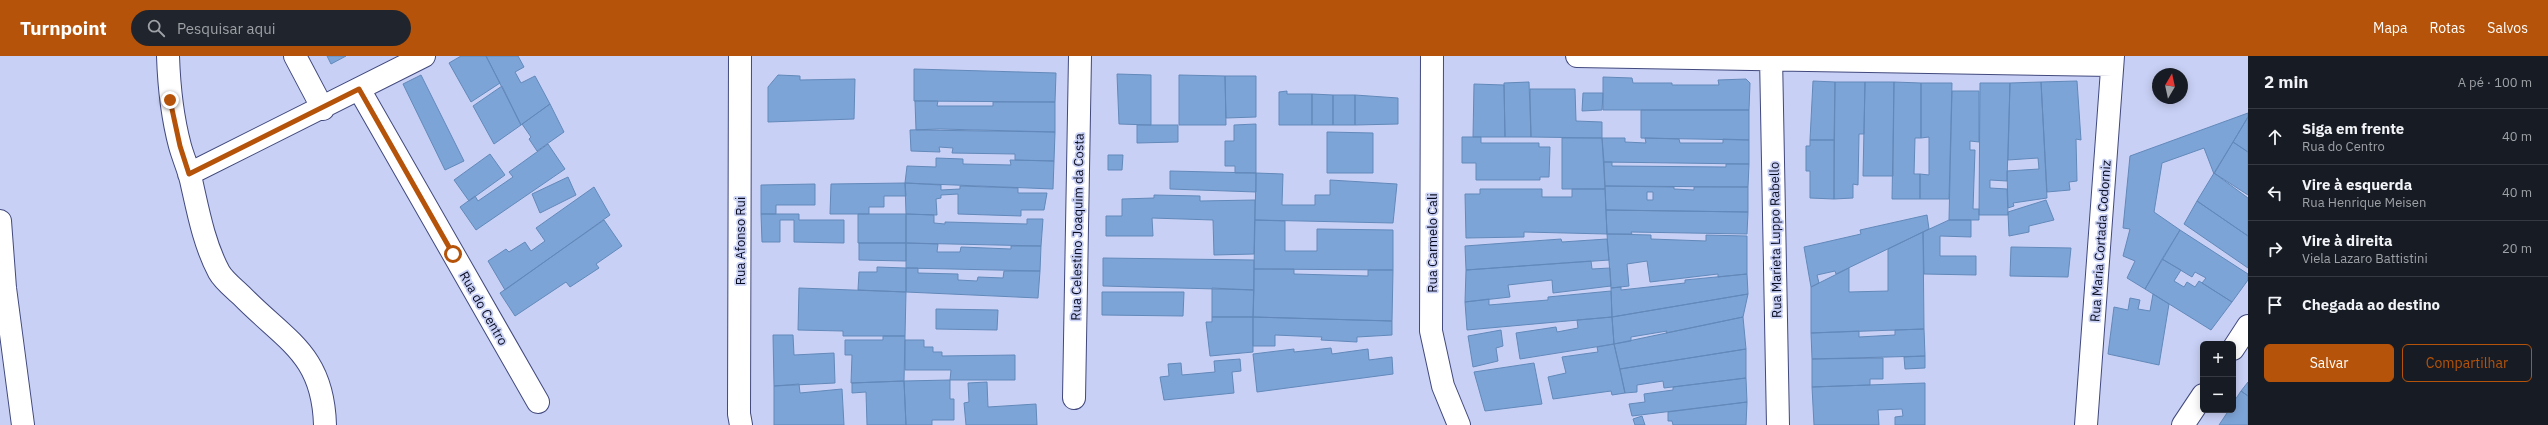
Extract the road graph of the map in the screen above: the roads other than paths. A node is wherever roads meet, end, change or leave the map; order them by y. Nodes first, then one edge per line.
1 (168, 56) edge
2 (295, 56) edge
3 (424, 56) edge
4 (740, 56) edge
5 (1080, 56) edge
6 (1432, 56) edge
7 (1578, 56) edge
8 (1771, 58) edge
9 (2113, 61) edge
10 (359, 89) junction
11 (323, 108) junction
12 (189, 174) junction
13 (0, 222) edge
14 (2, 293) edge
15 (2248, 326) edge
16 (2236, 344) edge
17 (1074, 398) dead end
18 (2200, 400) edge
19 (538, 402) dead end
20 (23, 425) edge
21 (325, 425) edge
22 (741, 425) edge
23 (1459, 425) edge
24 (1778, 425) edge
25 (2086, 425) edge
26 (2183, 425) edge

1 - 12 street
2 - 11 street
3 - 10 street
4 - 22 street, Rua Afonso Rui
5 - 17 street, Rua Celestino Joaquim da Costa
6 - 23 street, Rua Carmelo Cali
7 - 8 street
8 - 9 street
8 - 24 street, Rua Marieta Luppo Rabello
9 - 25 street, Rua Maria Cortada Codorniz
10 - 11 street
10 - 19 street, Rua do Centro
11 - 12 street
12 - 21 street
13 - 14 street
14 - 20 street
15 - 16 street
18 - 26 street

